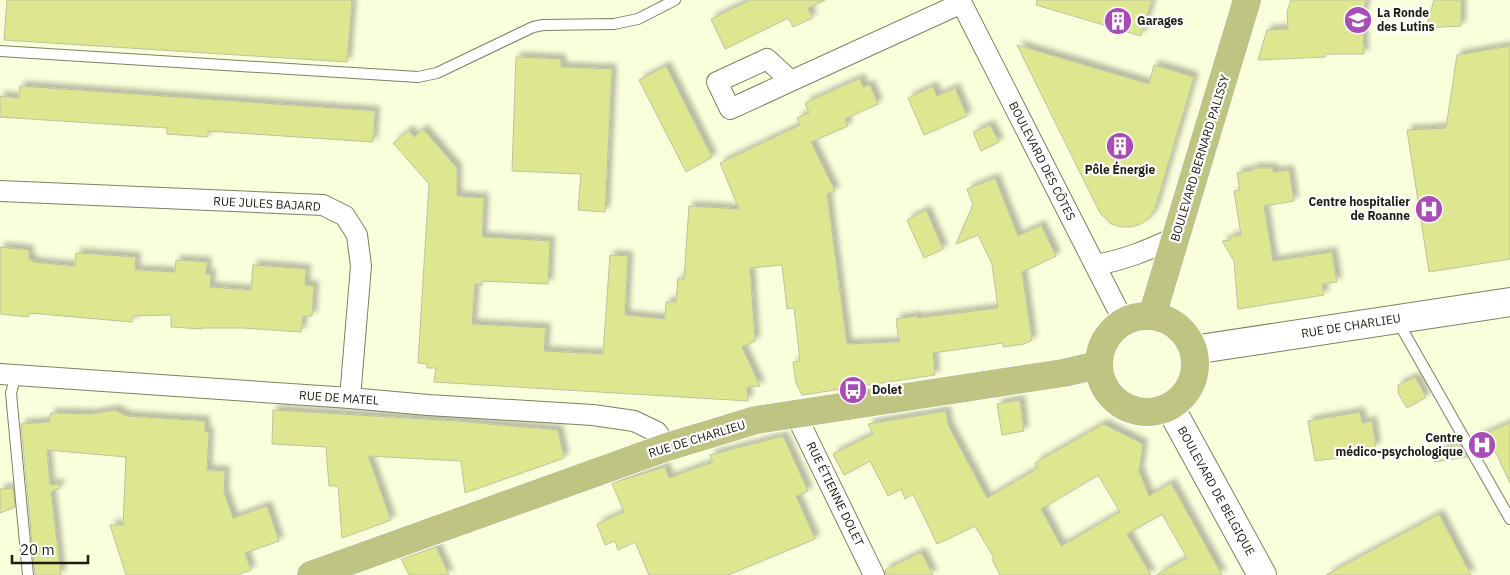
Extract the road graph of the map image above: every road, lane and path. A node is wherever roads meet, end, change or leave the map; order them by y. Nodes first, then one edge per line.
1 (676, 0) edge
2 (1247, 0) edge
3 (961, 2) edge
4 (0, 51) edge
5 (791, 81) dead end
6 (0, 191) edge
7 (1176, 238) junction
8 (1095, 266) junction
9 (1510, 302) edge
10 (1152, 316) junction
11 (1396, 319) junction
12 (1124, 322) junction
13 (1193, 350) junction
14 (1099, 365) junction
15 (8, 375) edge
16 (350, 398) junction
17 (1170, 407) junction
18 (795, 413) junction
19 (667, 447) junction
20 (1510, 519) edge
21 (28, 575) edge
22 (311, 575) edge
23 (874, 575) edge
24 (1262, 575) edge

1 - 4 lane
2 - 7 main road, BOULEVARD BERNARD PALISSY
3 - 5 street
3 - 8 street, BOULEVARD DES CÔTES
6 - 16 street, RUE JULES BAJARD
7 - 8 street
7 - 10 main road, BOULEVARD BERNARD PALISSY
8 - 12 street, BOULEVARD DES CÔTES
9 - 11 street, RUE DE CHARLIEU
10 - 12 main road
10 - 13 main road
11 - 13 street, RUE DE CHARLIEU
11 - 20 lane
12 - 14 main road
13 - 17 main road
14 - 17 main road
14 - 18 main road, RUE DE CHARLIEU
15 - 16 street, RUE DE MATEL
15 - 21 lane
16 - 19 street, RUE DE MATEL
17 - 24 street, BOULEVARD DE BELGIQUE
18 - 19 main road, RUE DE CHARLIEU
18 - 23 street, RUE ÉTIENNE DOLET
19 - 22 main road, RUE DE CHARLIEU

